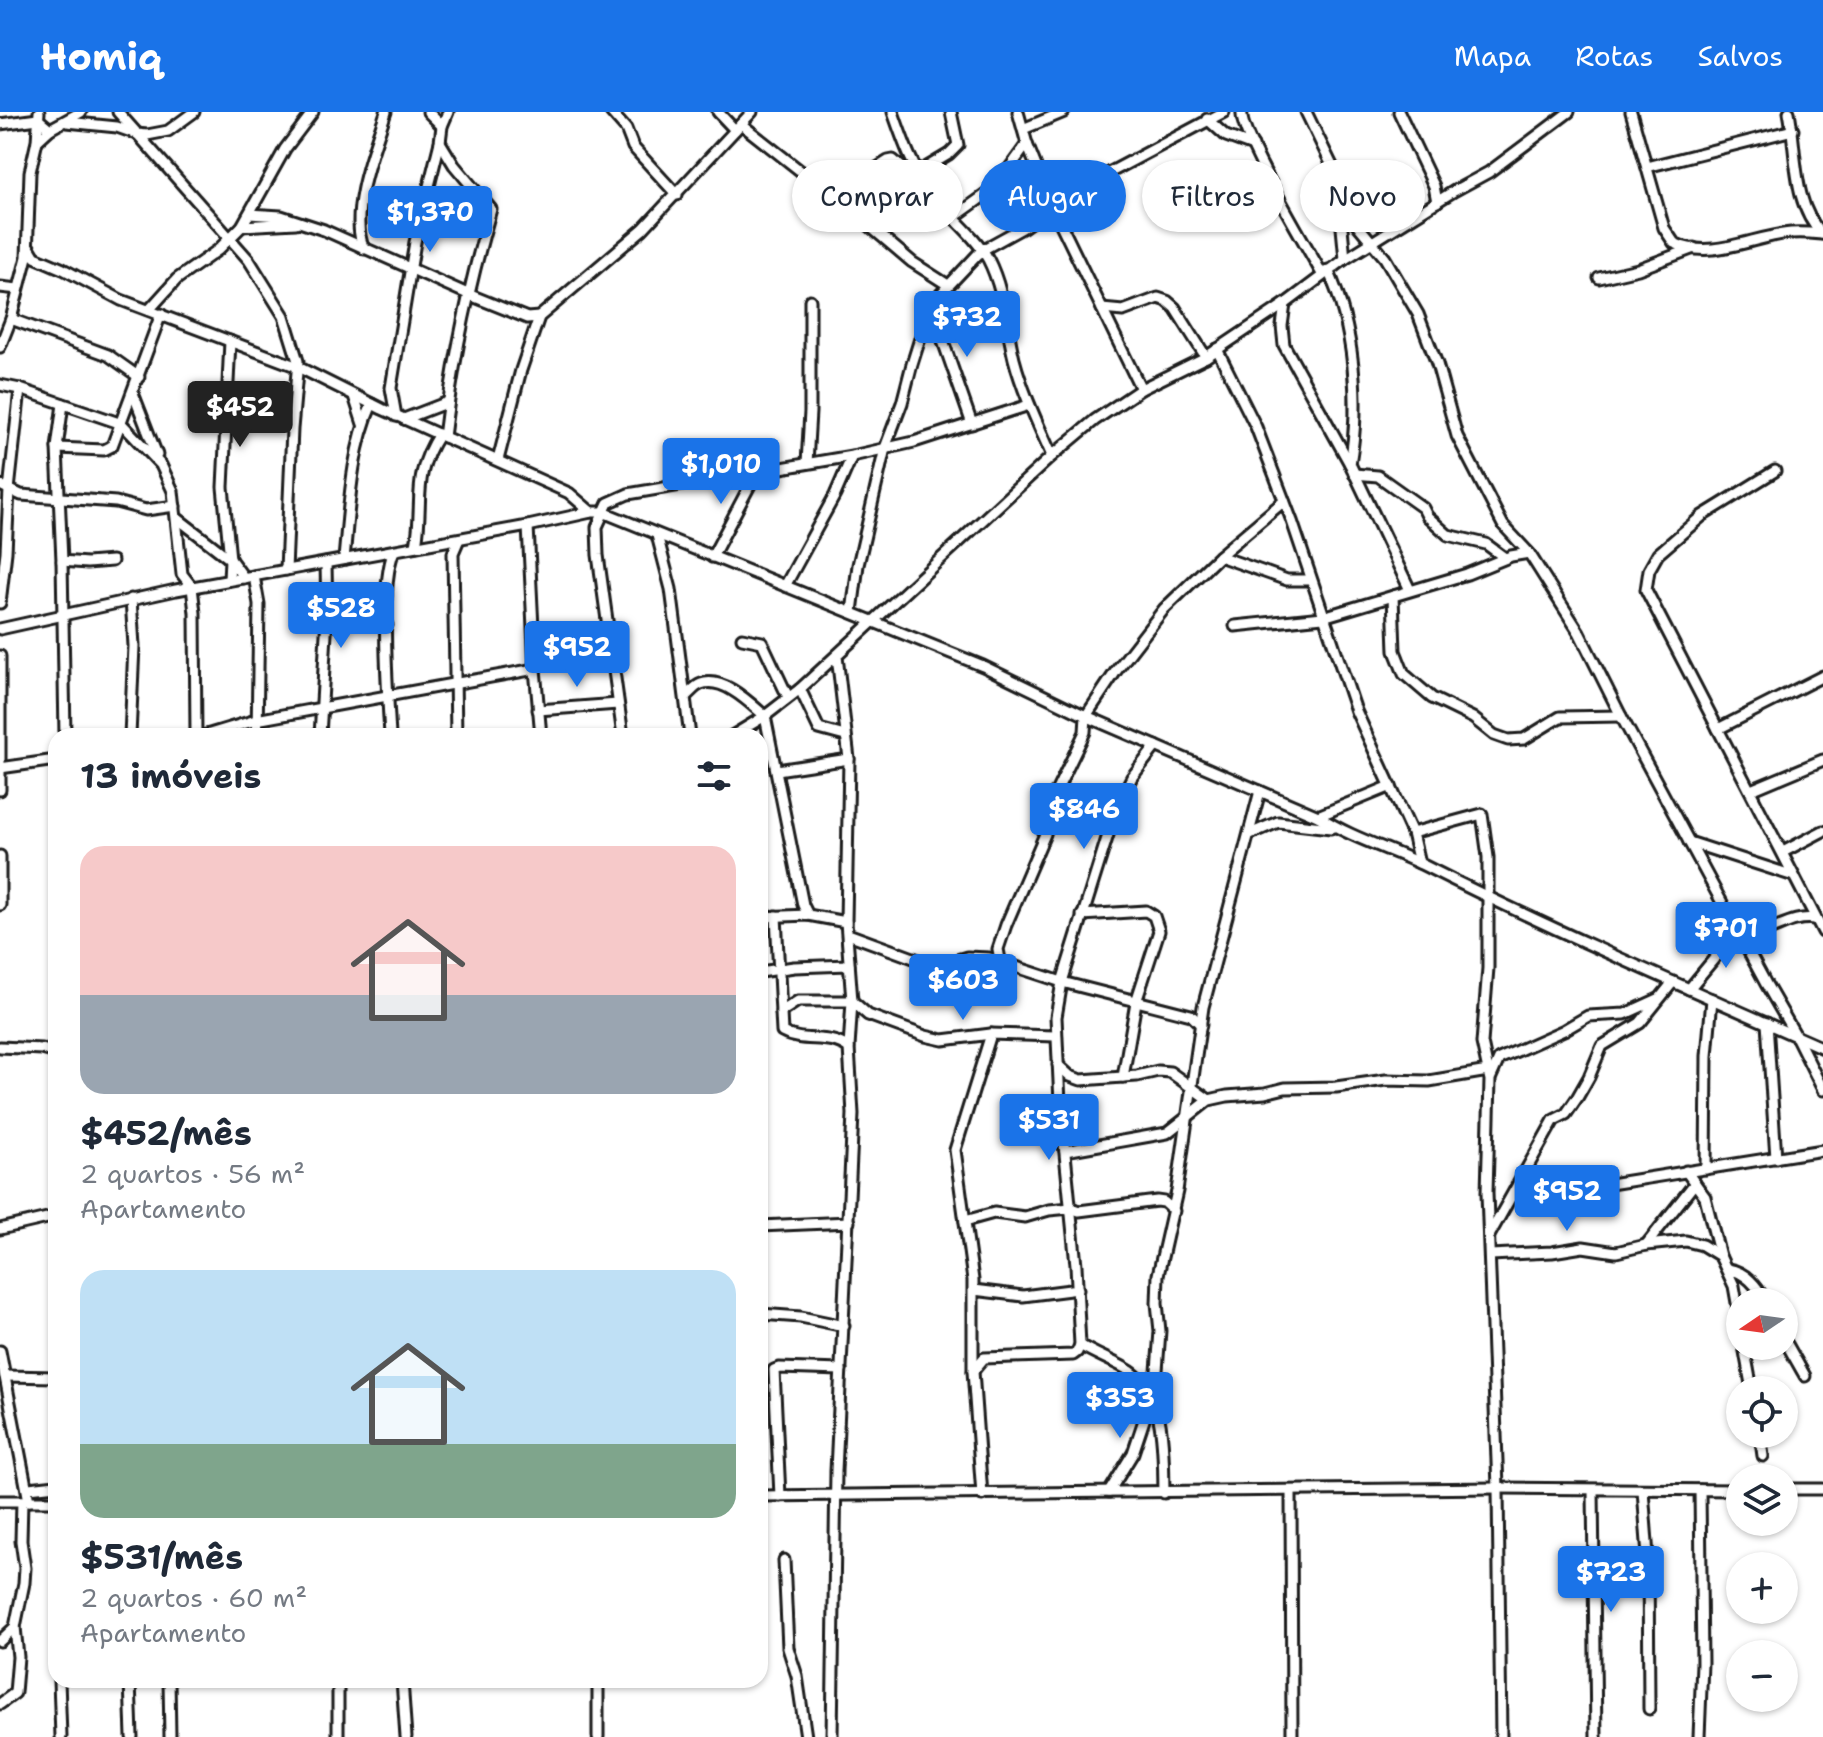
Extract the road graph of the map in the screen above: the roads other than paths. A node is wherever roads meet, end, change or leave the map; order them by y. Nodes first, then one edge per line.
1 (81, 112) edge
2 (118, 112) edge
3 (194, 112) edge
4 (313, 112) edge
5 (386, 112) edge
6 (428, 112) edge
7 (448, 112) edge
8 (611, 112) edge
9 (718, 112) edge
10 (752, 112) edge
11 (893, 112) edge
12 (951, 112) edge
13 (1018, 112) edge
14 (1064, 112) edge
15 (1224, 112) edge
16 (1242, 112) edge
17 (1306, 112) edge
18 (1399, 112) edge
19 (1569, 112) edge
20 (1631, 112) edge
21 (1789, 112) edge
22 (38, 116) edge
23 (1207, 119) junction
24 (67, 122) junction
25 (0, 124) edge
26 (442, 126) junction
27 (738, 127) junction
28 (50, 129) junction
29 (1023, 129) junction
30 (1793, 130) junction
31 (137, 134) junction
32 (37, 141) junction
33 (440, 142) junction
34 (1027, 144) junction
35 (1253, 146) junction
36 (912, 160) edge
37 (937, 160) edge
38 (1033, 160) edge
39 (1330, 160) edge
40 (1126, 164) edge
41 (792, 167) edge
42 (1647, 167) junction
43 (677, 195) junction
44 (257, 201) junction
45 (1437, 202) junction
46 (963, 211) edge
47 (249, 214) junction
48 (266, 214) junction
49 (303, 223) junction
50 (242, 226) junction
51 (963, 229) edge
52 (876, 232) edge
53 (1015, 232) edge
54 (1065, 232) edge
55 (1343, 232) edge
56 (1363, 232) edge
57 (1823, 235) edge
58 (230, 239) junction
59 (1372, 243) junction
60 (29, 247) junction
61 (1694, 248) junction
62 (364, 249) junction
63 (982, 250) junction
64 (35, 257) junction
65 (1345, 259) junction
66 (25, 264) junction
67 (411, 269) junction
68 (1325, 272) junction
69 (1599, 278) dead end
70 (948, 285) junction
71 (0, 287) edge
72 (18, 289) junction
73 (470, 295) junction
74 (810, 300) dead end
75 (1285, 304) junction
76 (1102, 309) junction
77 (149, 310) junction
78 (929, 310) junction
79 (161, 314) junction
80 (539, 317) junction
81 (527, 318) junction
82 (11, 319) junction
83 (534, 330) junction
84 (230, 341) junction
85 (0, 347) edge
86 (1217, 349) junction
87 (1206, 357) junction
88 (298, 367) junction
89 (139, 377) junction
90 (0, 385) edge
91 (391, 388) junction
92 (20, 389) junction
93 (1141, 389) junction
94 (133, 393) junction
95 (354, 396) junction
96 (448, 402) junction
97 (63, 404) junction
98 (1029, 405) junction
99 (377, 407) junction
100 (400, 417) junction
101 (122, 424) junction
102 (363, 424) junction
103 (972, 424) junction
104 (442, 435) junction
105 (57, 448) junction
106 (885, 448) junction
107 (852, 456) junction
108 (1052, 456) junction
109 (498, 460) junction
110 (807, 463) junction
111 (161, 465) junction
112 (1352, 469) junction
113 (758, 470) junction
114 (1775, 471) dead end
115 (4, 488) edge
116 (59, 498) junction
117 (1284, 501) junction
118 (175, 506) junction
119 (591, 512) junction
120 (603, 512) junction
121 (177, 518) junction
122 (528, 526) junction
123 (657, 535) junction
124 (459, 539) junction
125 (445, 541) junction
126 (416, 546) junction
127 (453, 553) junction
128 (1529, 553) junction
129 (389, 555) junction
130 (1219, 556) junction
131 (712, 557) junction
132 (1505, 558) junction
133 (230, 559) junction
134 (344, 559) junction
135 (62, 561) junction
136 (112, 561) dead end
137 (326, 563) junction
138 (286, 570) junction
139 (249, 577) junction
140 (229, 580) junction
141 (1311, 580) junction
142 (785, 586) junction
143 (192, 587) junction
144 (1410, 590) junction
145 (1393, 596) junction
146 (131, 599) junction
147 (0, 603) edge
148 (852, 612) junction
149 (64, 614) junction
150 (327, 617) junction
151 (1323, 617) junction
152 (875, 621) junction
153 (387, 625) junction
154 (1235, 626) dead end
155 (0, 629) edge
156 (742, 638) dead end
157 (0, 656) edge
158 (837, 656) junction
159 (535, 669) junction
160 (820, 671) junction
161 (1823, 676) edge
162 (389, 677) junction
163 (838, 678) junction
164 (454, 683) junction
165 (800, 689) junction
166 (400, 693) junction
167 (387, 696) junction
168 (686, 696) junction
169 (788, 697) junction
170 (618, 704) junction
171 (323, 707) junction
172 (538, 710) junction
173 (765, 716) junction
174 (1086, 716) junction
175 (1621, 716) junction
176 (256, 720) junction
177 (65, 728) edge
178 (130, 728) edge
179 (196, 728) edge
180 (230, 728) edge
181 (256, 728) edge
182 (321, 728) edge
183 (389, 728) edge
184 (456, 728) edge
185 (540, 728) edge
186 (622, 728) edge
187 (689, 728) edge
188 (745, 728) edge
189 (768, 728) edge
190 (1718, 729) junction
191 (768, 730) edge
192 (845, 736) junction
193 (1156, 746) junction
194 (849, 759) junction
195 (1823, 760) edge
196 (48, 761) edge
197 (1, 768) edge
198 (777, 770) junction
199 (1391, 786) junction
200 (0, 790) edge
201 (1751, 790) junction
202 (1260, 791) junction
203 (1318, 816) junction
204 (1338, 829) junction
205 (1823, 831) edge
206 (1412, 833) junction
207 (1250, 834) junction
208 (1689, 842) junction
209 (1783, 852) junction
210 (0, 856) edge
211 (1419, 863) junction
212 (0, 869) edge
213 (1794, 876) junction
214 (1488, 899) junction
215 (0, 905) edge
216 (804, 915) junction
217 (1082, 915) junction
218 (768, 916) edge
219 (776, 916) junction
220 (1815, 919) junction
221 (846, 922) junction
222 (1823, 932) edge
223 (848, 934) junction
224 (1740, 934) junction
225 (995, 959) junction
226 (849, 965) junction
227 (780, 969) junction
228 (768, 971) edge
229 (1062, 982) junction
230 (1673, 982) junction
231 (1689, 989) junction
232 (1658, 999) junction
233 (1712, 999) junction
234 (852, 1001) junction
235 (1136, 1002) junction
236 (1203, 1007) junction
237 (781, 1012) junction
238 (1183, 1013) junction
239 (868, 1015) junction
240 (1767, 1023) junction
241 (1201, 1025) junction
242 (850, 1028) junction
243 (991, 1034) junction
244 (1055, 1036) junction
245 (1796, 1036) junction
246 (838, 1040) junction
247 (0, 1047) edge
248 (849, 1048) junction
249 (1823, 1048) edge
250 (48, 1051) edge
251 (1058, 1065) junction
252 (1489, 1076) junction
253 (1123, 1077) junction
254 (1193, 1087) junction
255 (1823, 1090) edge
256 (1209, 1100) junction
257 (1189, 1114) junction
258 (1823, 1150) edge
259 (1065, 1151) junction
260 (1776, 1158) junction
261 (1706, 1169) junction
262 (1686, 1171) junction
263 (1695, 1183) junction
264 (1512, 1197) junction
265 (1071, 1208) junction
266 (1174, 1211) junction
267 (48, 1218) edge
268 (965, 1221) junction
269 (849, 1222) junction
270 (768, 1226) edge
271 (0, 1229) edge
272 (1490, 1234) junction
273 (1646, 1245) junction
274 (1491, 1255) junction
275 (1720, 1256) junction
276 (1728, 1269) junction
277 (1732, 1288) edge
278 (1758, 1288) edge
279 (1078, 1289) junction
280 (974, 1290) junction
281 (768, 1315) edge
282 (844, 1326) junction
283 (1080, 1345) junction
284 (0, 1351) edge
285 (1796, 1360) edge
286 (841, 1370) junction
287 (973, 1371) junction
288 (5, 1376) junction
289 (1805, 1376) dead end
290 (48, 1377) edge
291 (1152, 1400) junction
292 (1762, 1448) edge
293 (1763, 1456) dead end
294 (48, 1486) edge
295 (29, 1488) junction
296 (1498, 1488) junction
297 (1798, 1489) edge
298 (1823, 1489) edge
299 (1593, 1490) junction
300 (1643, 1490) junction
301 (1700, 1490) junction
302 (1726, 1490) edge
303 (1291, 1491) junction
304 (1109, 1492) junction
305 (1164, 1493) junction
306 (982, 1495) junction
307 (768, 1496) edge
308 (780, 1496) junction
309 (836, 1497) junction
310 (0, 1501) edge
311 (26, 1501) junction
312 (48, 1501) edge
313 (784, 1560) dead end
314 (15, 1627) junction
315 (0, 1641) edge
316 (59, 1688) edge
317 (130, 1688) edge
318 (169, 1688) edge
319 (403, 1688) edge
320 (598, 1688) edge
321 (338, 1689) dead end
322 (0, 1704) edge
323 (1649, 1709) dead end
324 (61, 1737) edge
325 (132, 1737) edge
326 (170, 1737) edge
327 (338, 1737) edge
328 (406, 1737) edge
329 (598, 1737) edge
330 (806, 1737) edge
331 (832, 1737) edge
332 (1292, 1737) edge
333 (1501, 1737) edge
334 (1596, 1737) edge
335 (1699, 1737) edge

1 - 24 street
2 - 31 street
3 - 31 street
4 - 44 street
5 - 62 street
6 - 26 street
7 - 26 street
8 - 43 street
9 - 27 street
10 - 27 street
11 - 36 street
12 - 37 street
13 - 29 street
14 - 29 street
15 - 23 street
16 - 35 street
17 - 39 street
18 - 45 street
19 - 45 street
20 - 42 street
21 - 30 street
22 - 25 street
22 - 28 street
22 - 32 street
23 - 35 street
23 - 40 street
24 - 28 street
24 - 31 street
26 - 33 street
27 - 41 street
27 - 43 street
28 - 32 street
29 - 34 street
30 - 42 street
30 - 57 street
31 - 58 street
32 - 60 street
33 - 67 street
33 - 73 street
34 - 38 street
34 - 46 street
35 - 68 street
42 - 61 street
43 - 80 street
44 - 47 street
44 - 48 street
45 - 59 street
47 - 48 street
47 - 50 street
48 - 49 street
49 - 50 street
49 - 62 street
50 - 58 street
51 - 63 street
52 - 70 street
53 - 63 street
54 - 76 street
55 - 65 street
56 - 59 street
57 - 61 street
58 - 77 street
58 - 88 street
59 - 65 street
59 - 128 street
60 - 64 street
60 - 66 street
61 - 69 street
62 - 67 street
63 - 70 street
63 - 98 street
64 - 66 street
64 - 77 street
65 - 68 street
66 - 72 street
67 - 73 street
67 - 91 street
68 - 75 street
68 - 112 street
70 - 78 street
71 - 72 street
72 - 82 street
73 - 81 street
73 - 96 street
74 - 110 street
75 - 86 street
75 - 112 street
76 - 87 street
76 - 93 street
77 - 79 street
78 - 103 street
78 - 106 street
79 - 84 street
79 - 89 street
80 - 81 street
80 - 83 street
81 - 83 street
82 - 85 street
82 - 89 street
83 - 109 street
84 - 88 street
84 - 133 street
86 - 87 street
86 - 117 street
87 - 93 street
88 - 95 street
88 - 138 street
89 - 94 street
90 - 92 street
91 - 99 street
91 - 100 street
92 - 97 street
92 - 115 street
93 - 108 street
94 - 101 street
94 - 111 street
95 - 99 street
95 - 102 street
96 - 100 street
96 - 104 street
97 - 101 street
97 - 105 street
98 - 103 street
98 - 108 street
99 - 100 street
99 - 102 street
100 - 104 street
101 - 105 street
101 - 111 street
102 - 134 street
103 - 106 street
104 - 109 street
104 - 126 street
105 - 116 street
106 - 107 street
106 - 148 street
107 - 110 street
107 - 142 street
108 - 152 street
109 - 119 street
110 - 113 street
111 - 118 street
112 - 132 street
112 - 144 street
113 - 120 street
113 - 131 street
114 - 190 street
115 - 116 street
115 - 147 street
116 - 118 street
116 - 135 street
117 - 130 street
117 - 141 street
118 - 121 street
119 - 120 street
119 - 122 street
120 - 123 street
120 - 170 street
121 - 133 street
121 - 143 street
122 - 124 street
122 - 159 street
123 - 131 street
123 - 168 street
124 - 125 street
124 - 127 street
125 - 126 street
125 - 127 street
126 - 129 street
127 - 164 street
128 - 132 street
128 - 175 street
129 - 134 street
129 - 153 street
130 - 141 street
130 - 174 street
131 - 142 street
132 - 144 street
133 - 139 street
133 - 140 street
134 - 137 street
135 - 136 street
135 - 149 street
137 - 138 street
137 - 150 street
138 - 139 street
139 - 140 street
139 - 176 street
140 - 143 street
141 - 151 street
142 - 148 street
143 - 146 street
143 - 179 street
144 - 145 street
145 - 151 street
145 - 175 street
146 - 149 street
146 - 178 street
148 - 152 street
149 - 155 street
149 - 177 street
150 - 153 street
150 - 171 street
151 - 154 street
151 - 199 street
152 - 158 street
152 - 174 street
153 - 162 street
156 - 169 street
157 - 197 street
158 - 160 street
158 - 163 street
159 - 164 street
159 - 172 street
160 - 163 street
160 - 165 street
161 - 190 street
162 - 166 street
162 - 167 street
163 - 192 street
164 - 166 street
164 - 184 street
165 - 169 street
165 - 192 street
166 - 167 street
167 - 171 street
167 - 183 street
168 - 173 street
168 - 187 street
169 - 173 street
170 - 172 street
170 - 186 street
171 - 176 street
171 - 182 street
172 - 185 street
173 - 188 street
173 - 189 street
174 - 193 street
174 - 225 street
175 - 208 street
176 - 180 street
176 - 181 street
190 - 201 street
191 - 198 street
192 - 194 street
193 - 202 street
193 - 217 street
194 - 198 street
194 - 221 street
195 - 201 street
196 - 197 street
197 - 200 street
198 - 216 street
199 - 203 street
199 - 206 street
201 - 209 street
202 - 203 street
202 - 207 street
203 - 204 street
204 - 207 street
204 - 211 street
205 - 209 street
206 - 211 street
206 - 214 street
207 - 236 street
208 - 213 street
208 - 224 street
209 - 213 street
210 - 212 street
211 - 214 street
212 - 215 street
213 - 220 street
214 - 230 street
214 - 252 street
216 - 219 street
216 - 221 street
217 - 229 street
217 - 235 street
218 - 219 street
219 - 227 street
220 - 222 street
220 - 224 street
221 - 223 street
223 - 225 street
223 - 226 street
224 - 231 street
224 - 245 street
225 - 229 street
226 - 227 street
226 - 234 street
227 - 228 street
227 - 237 street
229 - 235 street
229 - 244 street
230 - 231 street
230 - 232 street
231 - 233 street
232 - 252 street
232 - 264 street
233 - 240 street
233 - 261 street
234 - 237 street
234 - 239 street
234 - 242 street
235 - 238 street
235 - 253 street
236 - 238 street
236 - 241 street
237 - 246 street
238 - 241 street
239 - 242 street
239 - 243 street
240 - 245 street
240 - 260 street
241 - 254 street
242 - 246 street
242 - 248 street
243 - 244 street
243 - 268 street
244 - 251 street
245 - 249 street
245 - 255 street
246 - 248 street
247 - 250 street
248 - 269 street
251 - 253 street
251 - 259 street
252 - 256 street
252 - 272 street
253 - 254 street
254 - 256 street
254 - 257 street
256 - 257 street
257 - 259 street
257 - 266 street
258 - 260 street
259 - 265 street
260 - 261 street
261 - 262 street
262 - 263 street
262 - 264 street
263 - 273 street
263 - 275 street
264 - 272 street
265 - 266 street
265 - 268 street
265 - 279 street
266 - 291 street
267 - 271 street
268 - 280 street
269 - 270 street
269 - 282 street
272 - 274 street
273 - 274 street
273 - 275 street
274 - 296 street
275 - 276 street
276 - 277 street
276 - 278 street
279 - 280 street
279 - 283 street
280 - 287 street
281 - 282 street
282 - 286 street
283 - 287 street
283 - 291 street
284 - 288 street
285 - 289 street
286 - 308 street
286 - 309 street
287 - 306 street
288 - 290 street
288 - 295 street
291 - 304 street
291 - 305 street
292 - 293 street
294 - 295 street
295 - 311 street
296 - 299 street
296 - 303 street
296 - 333 street
297 - 298 street
299 - 300 street
299 - 334 street
300 - 301 street
300 - 323 street
301 - 302 street
301 - 335 street
303 - 305 street
303 - 332 street
304 - 305 street
304 - 306 street
306 - 309 street
307 - 308 street
308 - 309 street
309 - 331 street
310 - 311 street
311 - 312 street
311 - 314 street
313 - 330 street
314 - 315 street
314 - 322 street
316 - 324 street
317 - 325 street
318 - 326 street
319 - 328 street
320 - 329 street
321 - 327 street

